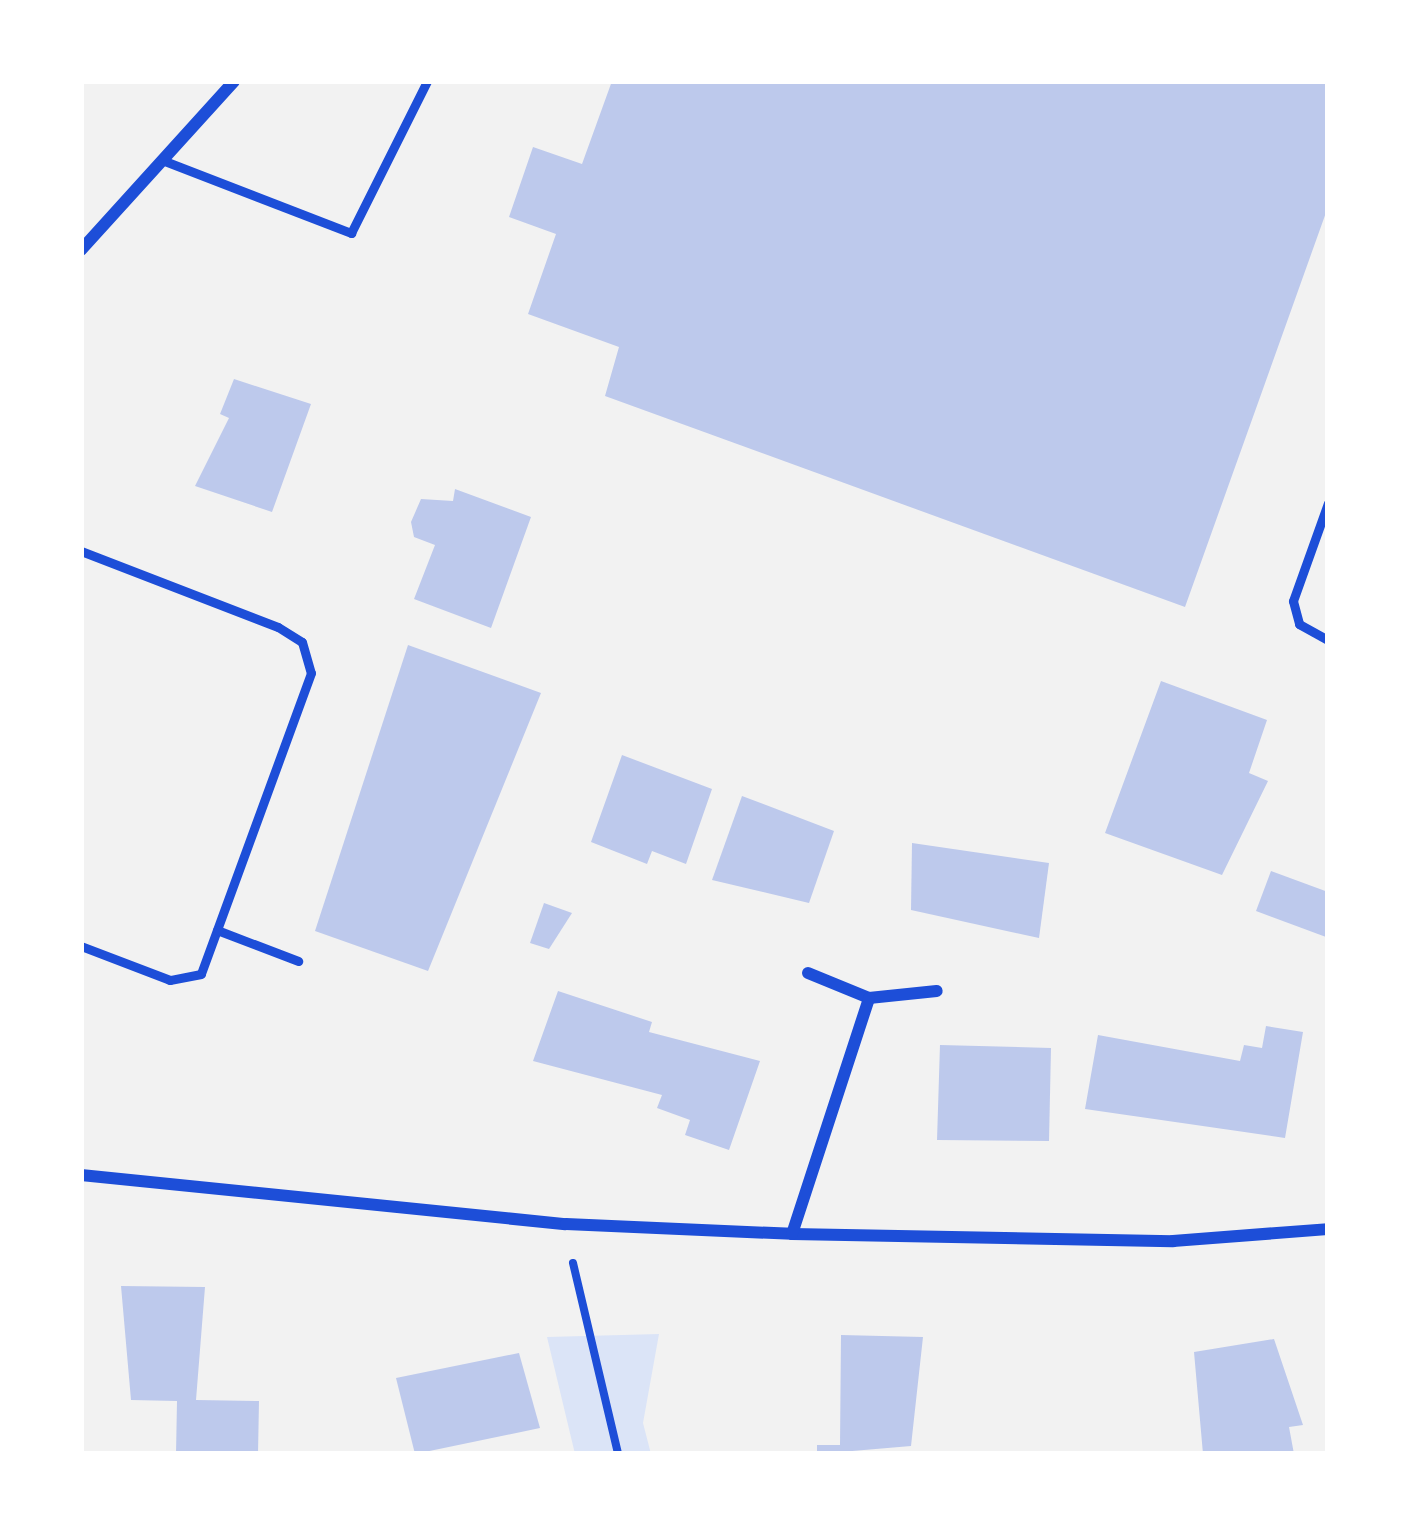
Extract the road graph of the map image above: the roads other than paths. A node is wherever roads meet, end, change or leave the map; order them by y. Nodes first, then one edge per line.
1 (234, 81) edge
2 (427, 81) edge
3 (162, 160) junction
4 (81, 250) edge
5 (1328, 503) edge
6 (81, 551) edge
7 (1328, 640) edge
8 (217, 930) junction
9 (81, 946) edge
10 (298, 961) dead end
11 (808, 973) dead end
12 (938, 991) dead end
13 (868, 998) junction
14 (81, 1175) edge
15 (1328, 1229) edge
16 (791, 1234) junction

1 - 3 street
2 - 3 lane
3 - 4 street
5 - 7 lane
6 - 8 lane
8 - 9 lane
8 - 10 lane
11 - 13 street
12 - 13 street
13 - 16 street
14 - 16 street
15 - 16 street

